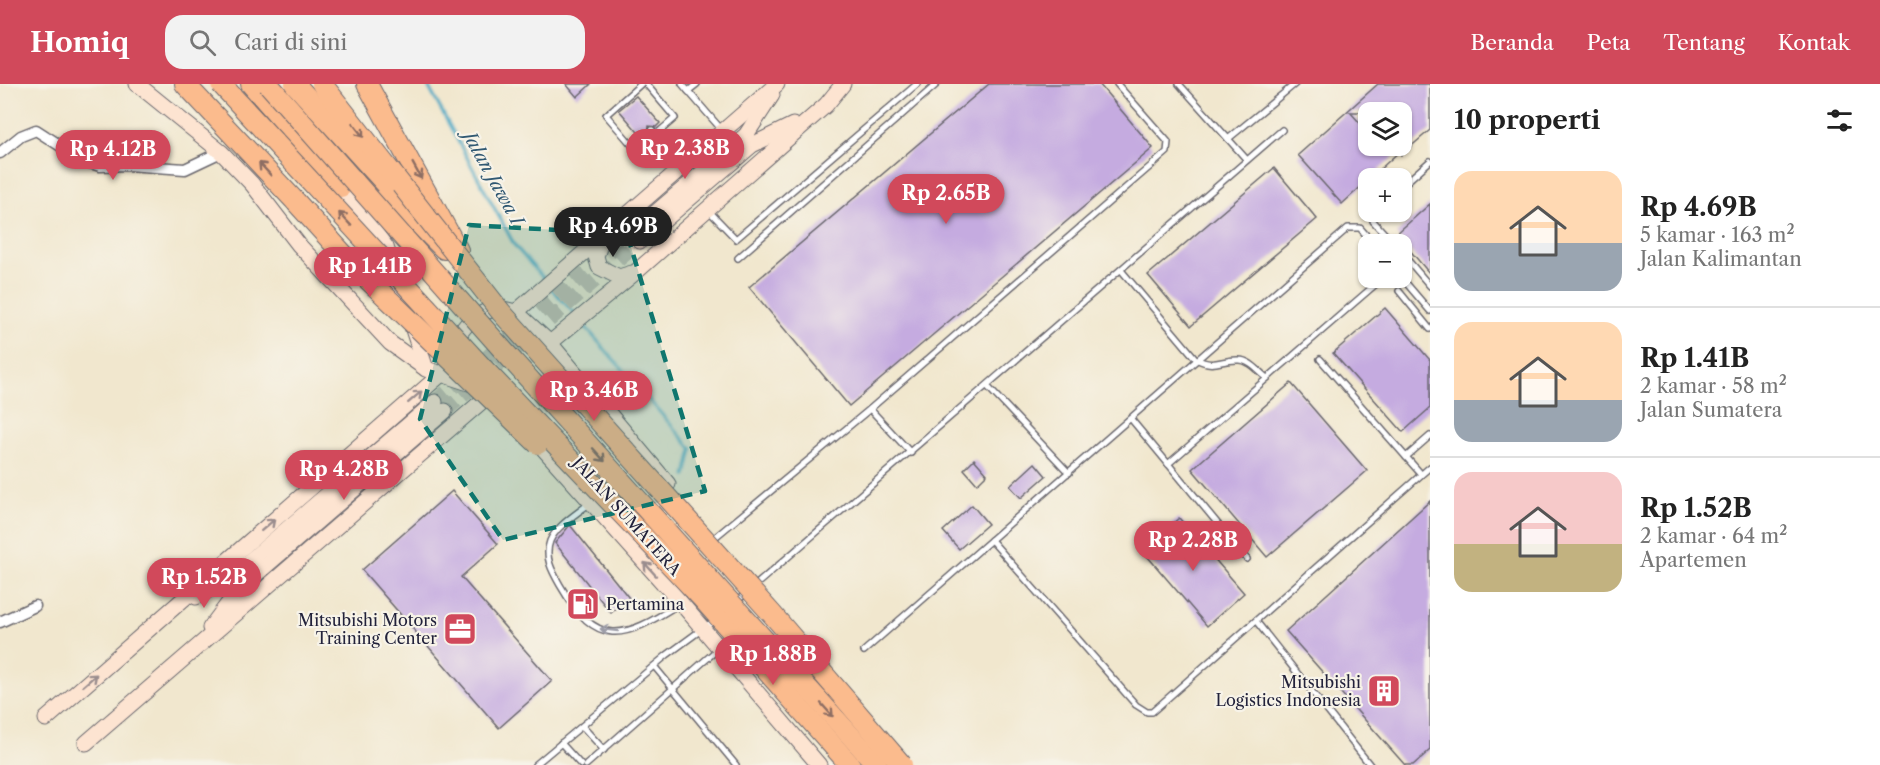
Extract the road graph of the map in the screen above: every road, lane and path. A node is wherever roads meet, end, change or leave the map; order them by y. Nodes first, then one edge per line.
1 (138, 84) edge
2 (183, 84) edge
3 (221, 84) edge
4 (251, 84) edge
5 (268, 84) edge
6 (286, 84) edge
7 (296, 84) edge
8 (322, 84) edge
9 (640, 84) edge
10 (646, 84) edge
11 (682, 84) edge
12 (697, 84) edge
13 (778, 84) edge
14 (843, 84) edge
15 (917, 84) edge
16 (938, 84) edge
17 (1117, 84) edge
18 (1179, 84) edge
19 (1295, 84) edge
20 (366, 87) edge
21 (688, 91) junction
22 (814, 115) junction
23 (722, 130) junction
24 (1282, 130) dead end
25 (654, 132) junction
26 (1228, 139) junction
27 (221, 152) junction
28 (0, 153) edge
29 (1247, 160) junction
30 (1430, 161) edge
31 (683, 165) junction
32 (1412, 177) edge
33 (341, 187) joint
34 (706, 209) junction
35 (1374, 222) edge
36 (607, 232) junction
37 (1365, 234) edge
38 (1385, 234) edge
39 (445, 251) joint
40 (738, 258) dead end
41 (1412, 265) edge
42 (1121, 270) junction
43 (637, 271) junction
44 (1430, 286) edge
45 (1371, 288) edge
46 (1410, 288) edge
47 (1399, 291) dead end
48 (501, 307) junction
49 (1430, 311) edge
50 (1430, 329) edge
51 (550, 343) junction
52 (460, 349) junction
53 (1196, 359) junction
54 (1320, 359) dead end
55 (433, 372) junction
56 (1267, 378) junction
57 (987, 386) junction
58 (495, 390) junction
59 (870, 409) junction
60 (1131, 419) junction
61 (1430, 435) edge
62 (910, 453) junction
63 (1406, 457) junction
64 (1168, 464) junction
65 (1430, 467) edge
66 (1069, 473) junction
67 (1421, 474) junction
68 (590, 503) junction
69 (713, 539) junction
70 (991, 540) junction
71 (1247, 559) dead end
72 (753, 587) junction
73 (702, 598) junction
74 (681, 603) junction
75 (35, 606) dead end
76 (163, 617) junction
77 (1256, 621) junction
78 (0, 622) edge
79 (702, 628) junction
80 (196, 648) junction
81 (720, 648) junction
82 (864, 651) dead end
83 (654, 666) junction
84 (672, 689) junction
85 (46, 719) dead end
86 (582, 726) junction
87 (561, 742) junction
88 (86, 743) dead end
89 (604, 750) junction
90 (535, 765) edge
91 (581, 765) edge
92 (586, 765) edge
93 (736, 765) edge
94 (819, 765) edge
95 (850, 765) edge
96 (877, 765) edge
97 (902, 765) edge
98 (907, 765) edge
99 (1370, 765) edge

1 - 27 street
73 -> 2 highway, bridge
73 -> 3 highway, bridge
4 - 33 highway
5 -> 96 highway, bridge
6 - 39 highway
7 - 48 highway, bridge
8 -> 48 highway, bridge
9 - 25 lane
10 - 25 lane
11 - 21 lane
12 - 21 lane
13 - 22 street
13 - 23 street
14 - 22 street
15 - 34 lane
16 - 40 lane
17 - 59 lane
18 - 26 lane
19 - 26 lane
20 -> 48 highway
21 - 23 lane
22 - 34 street
23 - 31 street
24 - 29 lane
25 - 31 lane
26 - 29 lane
27 - 28 street
27 - 55 street
29 - 42 lane
30 - 32 lane
31 - 36 street
33 - 55 street
34 - 43 street
35 - 38 lane
36 - 43 street
36 - 48 street
37 - 53 lane
39 - 48 street
41 - 44 lane
42 - 53 lane
42 - 57 lane
43 - 51 street
45 - 56 lane
46 - 49 lane
47 - 50 lane
48 - 51 street
48 - 52 street
48 - 97 highway, bridge
51 - 69 street
52 - 55 street
52 - 58 street, JALAN SUMATERA
53 - 56 lane
53 - 60 lane
54 - 63 lane
55 - 58 street
76 -> 55 street
56 - 64 lane
57 - 62 lane
57 - 66 lane
58 - 68 street, JALAN SUMATERA
58 - 80 street
59 - 62 lane
59 - 69 lane
60 - 64 lane
60 - 66 lane
61 - 63 lane
62 - 72 lane
63 - 67 lane
64 - 71 lane
65 - 67 lane
66 - 70 lane
67 - 77 lane
74 -> 68 street, JALAN SUMATERA
74 -> 68 lane
69 - 72 street
70 - 77 lane
70 - 82 lane
72 - 79 lane
72 - 98 street
73 - 95 highway, bridge
74 - 79 street, JALAN SUMATERA
75 - 78 street
76 - 80 street
85 -> 76 street
77 - 99 lane
79 - 81 street, JALAN SUMATERA
79 - 83 lane
80 - 88 street
81 - 84 lane
81 - 94 street, JALAN SUMATERA
83 - 84 lane
83 - 86 lane
84 - 89 lane
84 - 93 lane
86 - 87 lane
86 - 89 lane
87 - 90 lane
87 - 91 lane
89 - 92 lane

